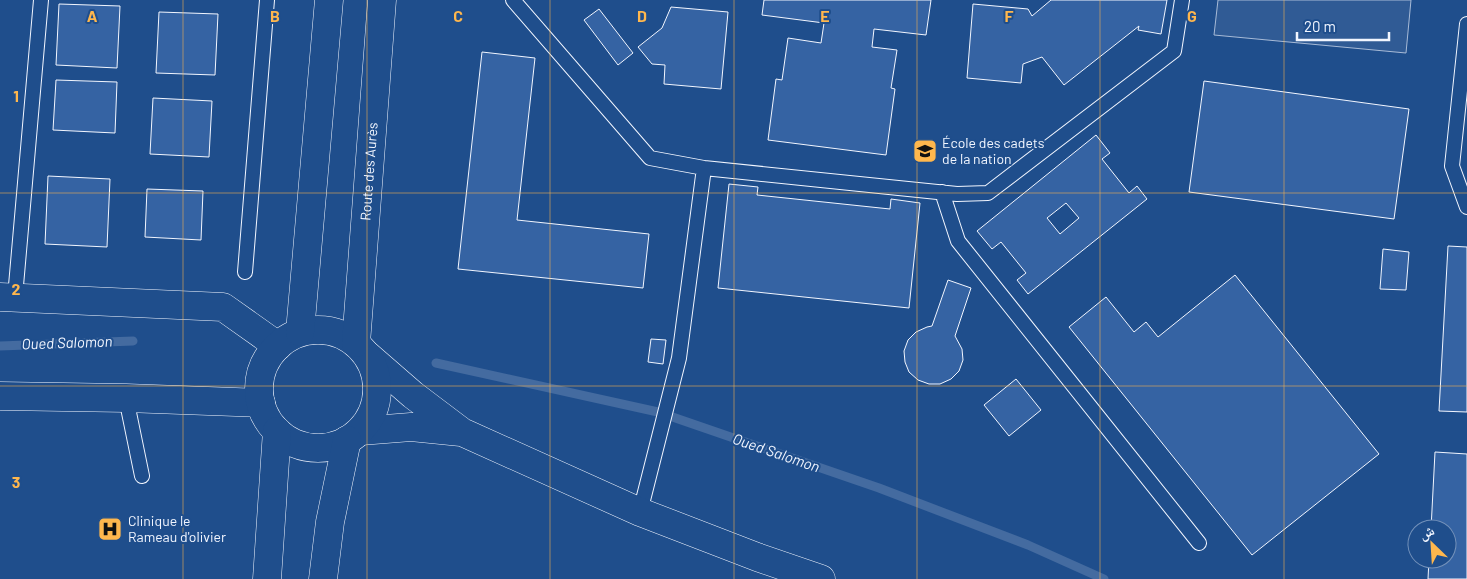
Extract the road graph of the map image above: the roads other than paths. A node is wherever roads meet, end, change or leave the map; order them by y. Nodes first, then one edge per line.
1 (41, 0) edge
2 (267, 0) edge
3 (329, 0) edge
4 (382, 0) edge
5 (513, 0) edge
6 (1182, 0) edge
7 (1467, 24) edge
8 (704, 168) junction
9 (942, 192) junction
10 (1467, 207) edge
11 (245, 272) dead end
12 (8, 297) edge
13 (289, 339) junction
14 (362, 349) junction
15 (0, 396) edge
16 (126, 398) junction
17 (261, 404) junction
18 (276, 431) junction
19 (462, 432) junction
20 (354, 436) junction
21 (142, 476) dead end
22 (640, 512) junction
23 (1200, 543) dead end
24 (266, 579) edge
25 (323, 579) edge
26 (821, 579) edge

1 - 12 lane
2 - 11 lane
3 - 13 street
4 - 14 street, Route des Aurès
5 - 8 lane
6 - 9 lane
7 - 10 lane
8 - 9 lane
8 - 22 lane
9 - 23 lane
12 - 13 street
13 - 14 street
13 - 17 street
14 - 19 street
14 - 20 street
15 - 16 street
16 - 17 street
16 - 21 lane
17 - 18 street
18 - 20 street
18 - 24 street
19 - 20 street
19 - 22 street
20 - 25 street
22 - 26 street

